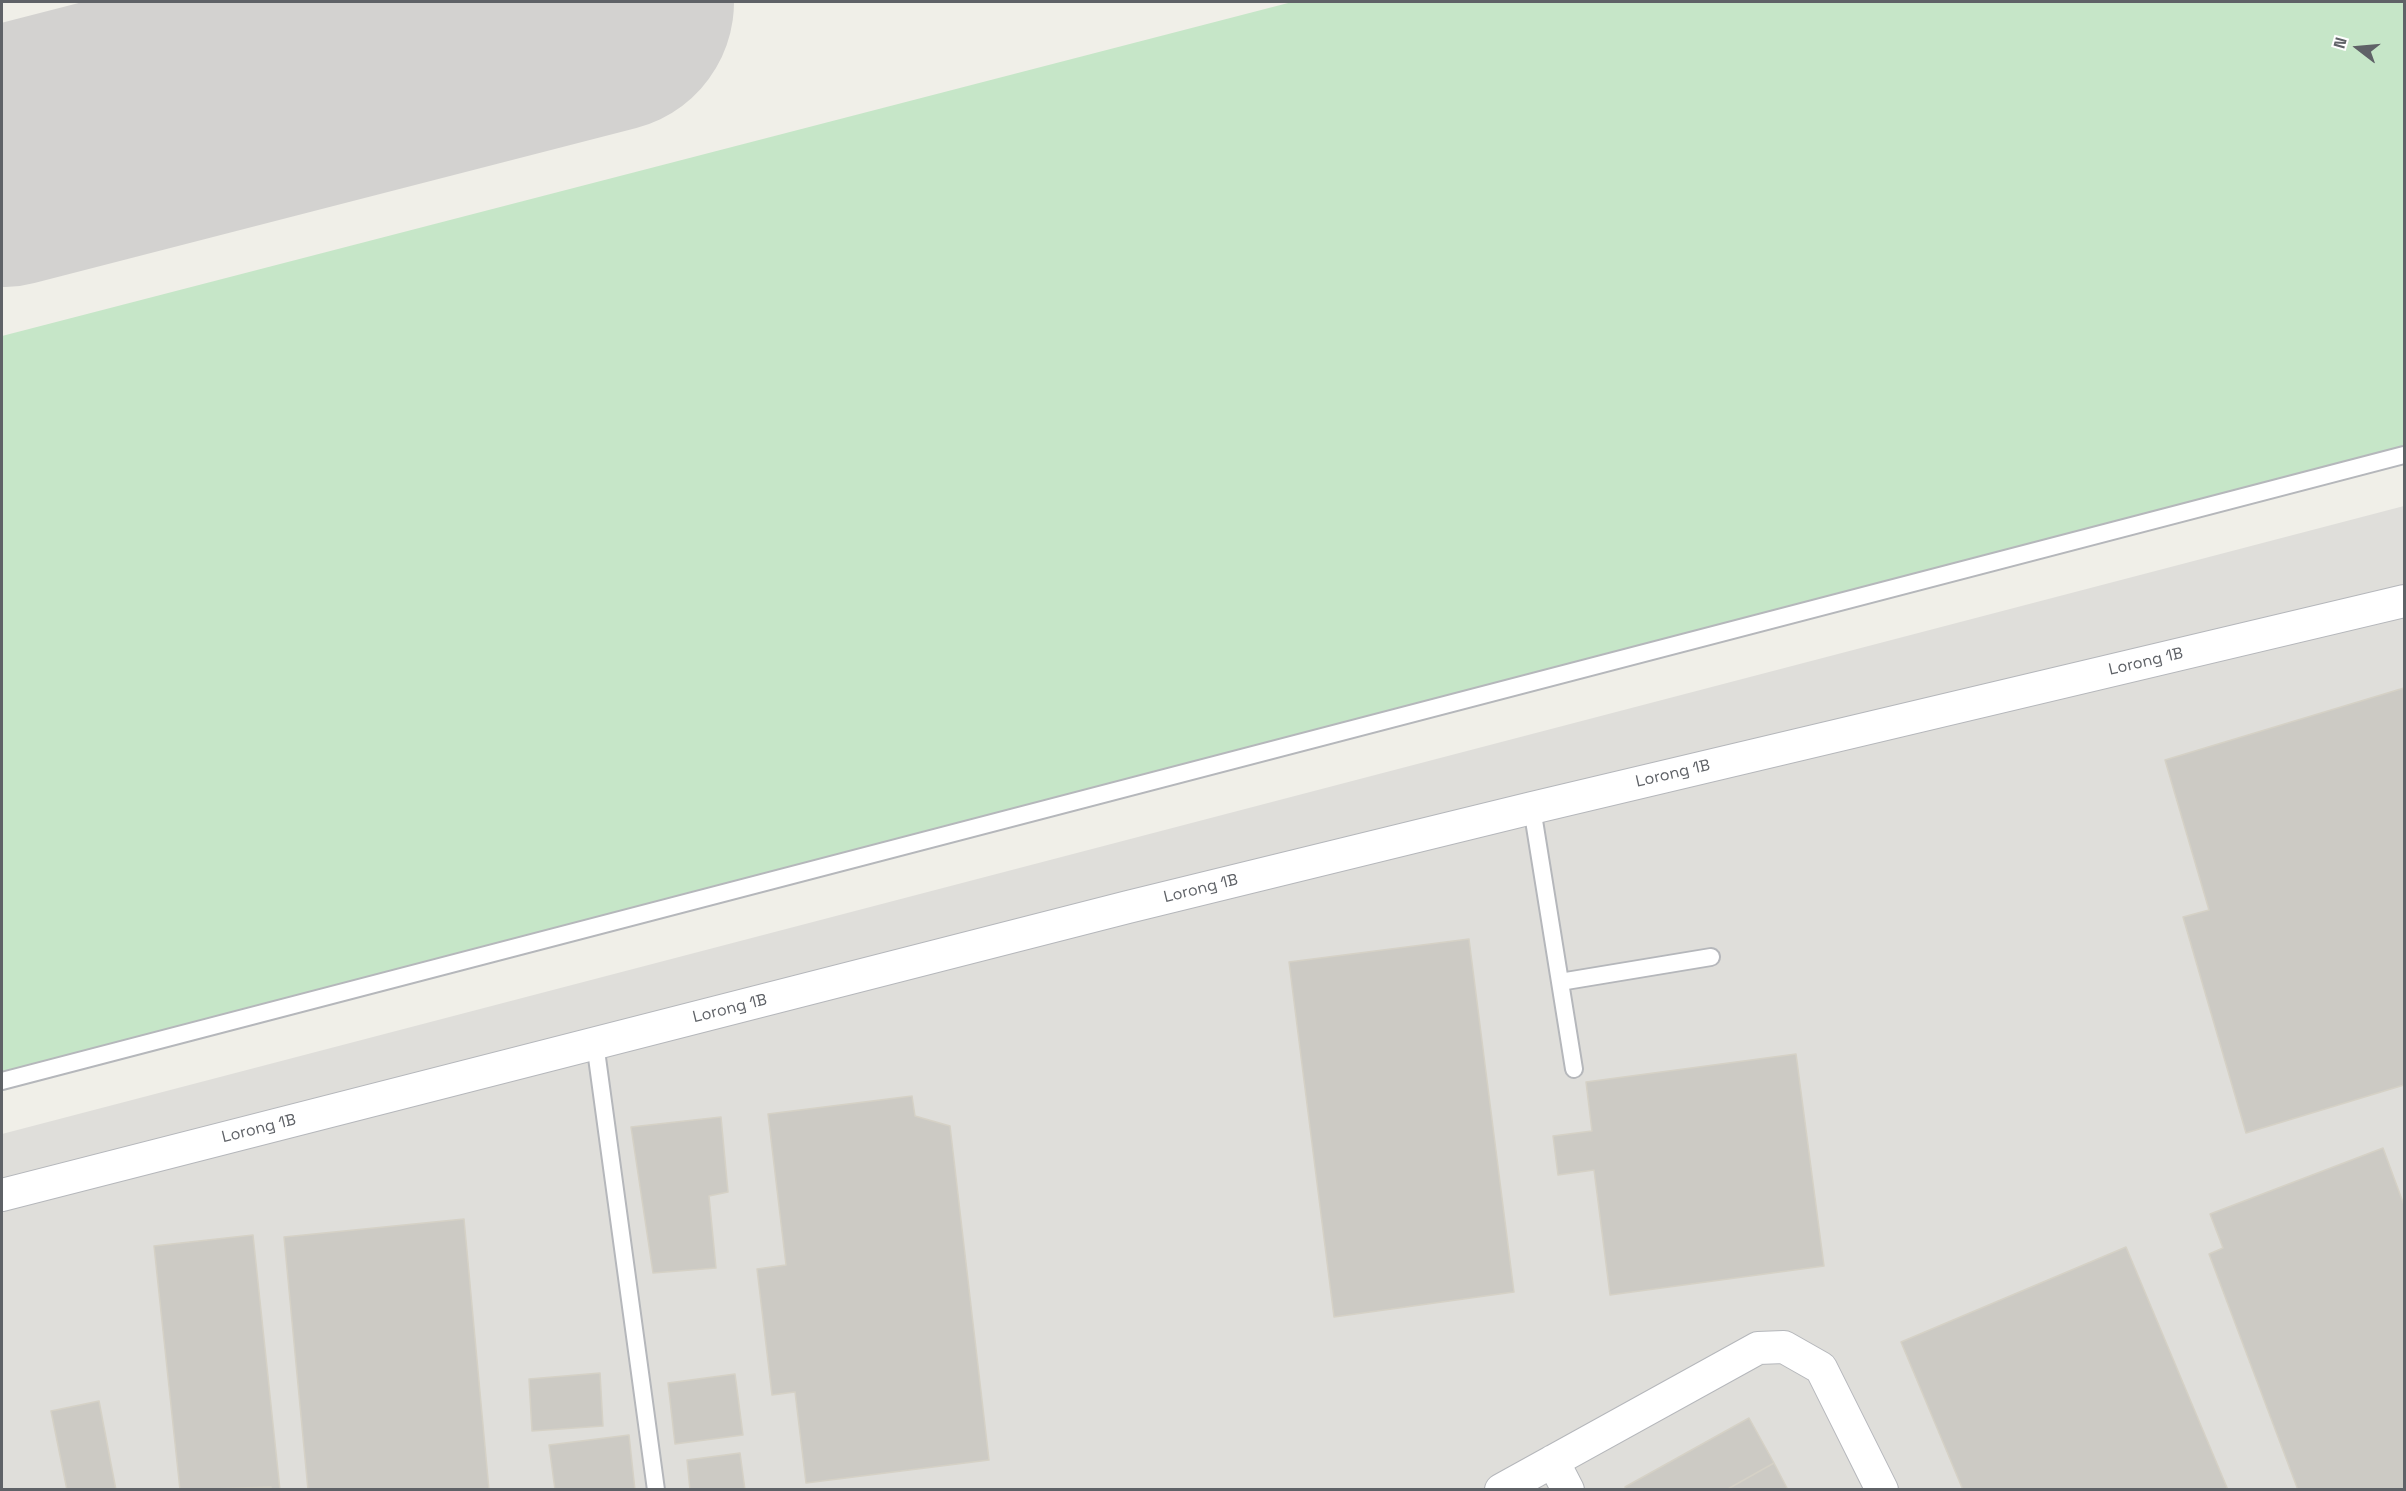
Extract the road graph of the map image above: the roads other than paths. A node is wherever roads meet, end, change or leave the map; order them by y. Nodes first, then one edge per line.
1 (2404, 455) edge
2 (2404, 601) edge
3 (1532, 808) junction
4 (1711, 957) dead end
5 (1560, 982) junction
6 (595, 1043) junction
7 (1574, 1069) dead end
8 (2, 1081) edge
9 (2, 1195) edge
10 (1553, 1461) junction
11 (656, 1490) edge
12 (1501, 1490) edge
13 (1568, 1490) edge
14 (1882, 1490) edge

1 - 8 lane
2 - 3 street, Lorong 1B
3 - 5 lane
3 - 6 street, Lorong 1B
4 - 5 lane
5 - 7 lane
6 - 9 street, Lorong 1B
6 - 11 lane
10 - 12 street
10 - 13 street
10 - 14 street

